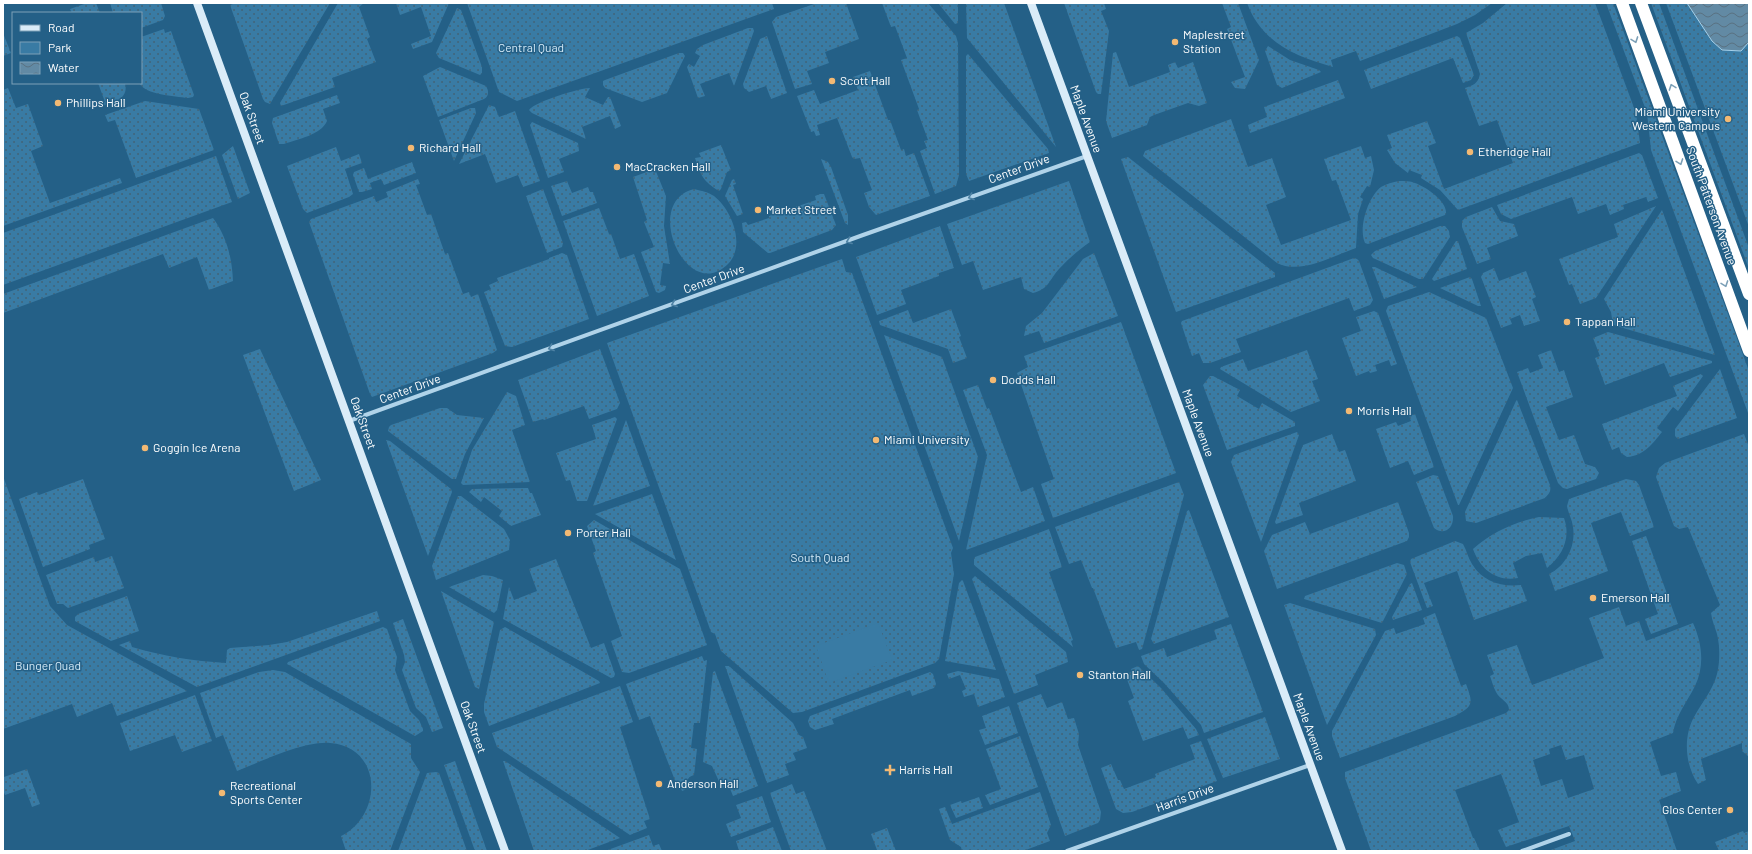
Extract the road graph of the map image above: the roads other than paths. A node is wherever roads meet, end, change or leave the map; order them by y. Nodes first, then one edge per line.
1 (197, 3) edge
2 (1031, 3) edge
3 (1622, 3) edge
4 (1641, 3) edge
5 (1087, 156) junction
6 (1749, 294) edge
7 (1749, 351) edge
8 (349, 421) junction
9 (1310, 765) junction
10 (1569, 834) dead end
11 (506, 851) edge
12 (1067, 851) edge
13 (1342, 851) edge
14 (1522, 851) edge

1 - 8 street, Oak Street
2 - 5 street, Maple Avenue
3 -> 7 highway, South Patterson Avenue
6 -> 4 highway, South Patterson Avenue
5 -> 8 street, Center Drive
5 - 9 street, Maple Avenue
8 - 11 street, Oak Street
9 - 12 street, Harris Drive
9 - 13 street, Maple Avenue
10 - 14 street

